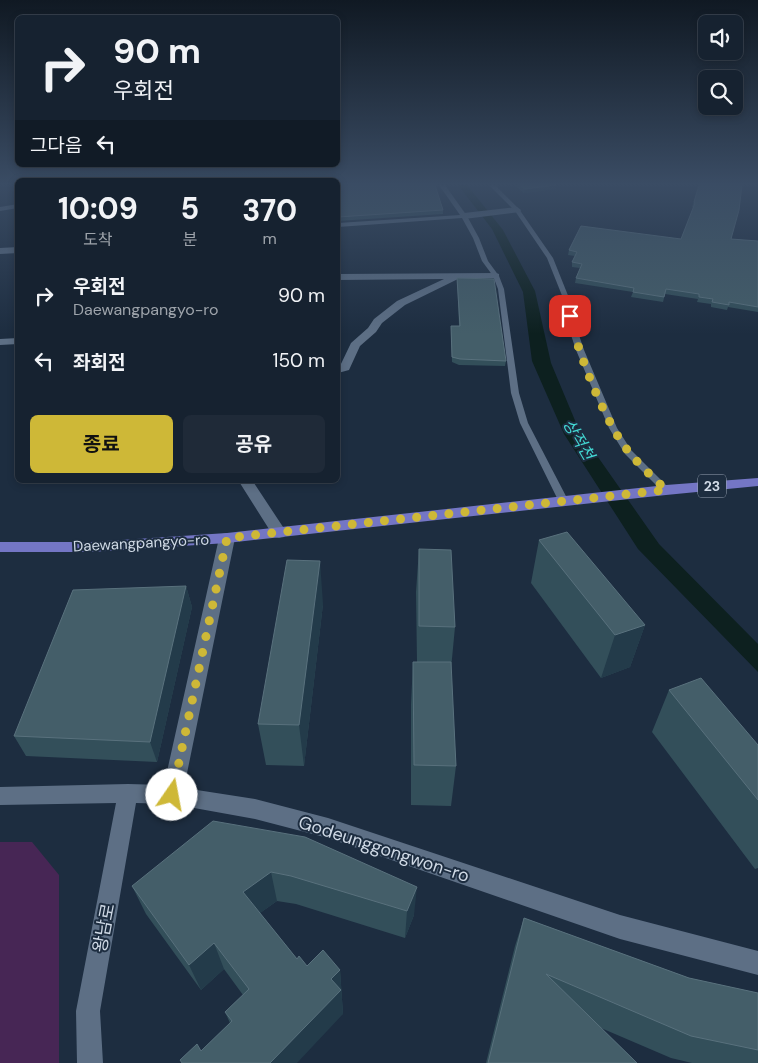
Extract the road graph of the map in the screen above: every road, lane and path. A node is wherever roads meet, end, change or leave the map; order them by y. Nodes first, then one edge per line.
1 (475, 235) edge
2 (532, 235) edge
3 (15, 250) edge
4 (0, 251) edge
5 (496, 276) junction
6 (340, 277) edge
7 (456, 277) junction
8 (15, 341) edge
9 (0, 342) edge
10 (340, 369) edge
11 (758, 482) edge
12 (247, 483) edge
13 (660, 491) junction
14 (564, 502) junction
15 (279, 533) junction
16 (227, 538) junction
17 (0, 547) edge
18 (128, 794) junction
19 (172, 795) junction
20 (0, 796) edge
21 (758, 963) edge
22 (90, 1063) edge

1 - 5 lane
2 - 13 lane
3 - 4 street
5 - 7 street
5 - 14 lane
6 - 7 street
7 - 10 street
8 - 9 street
11 - 13 main road, Daewangpangyo-ro / 23
12 - 15 street
13 - 14 main road, Daewangpangyo-ro / 23
14 - 15 main road, Daewangpangyo-ro / 23
15 - 16 main road, Daewangpangyo-ro / 23
16 - 17 main road, Daewangpangyo-ro / 23
16 - 19 street
18 - 19 street, Godeunggongwon-ro
18 - 20 street, Godeunggongwon-ro
18 - 22 street, 왕남로
19 - 21 street, Godeunggongwon-ro

